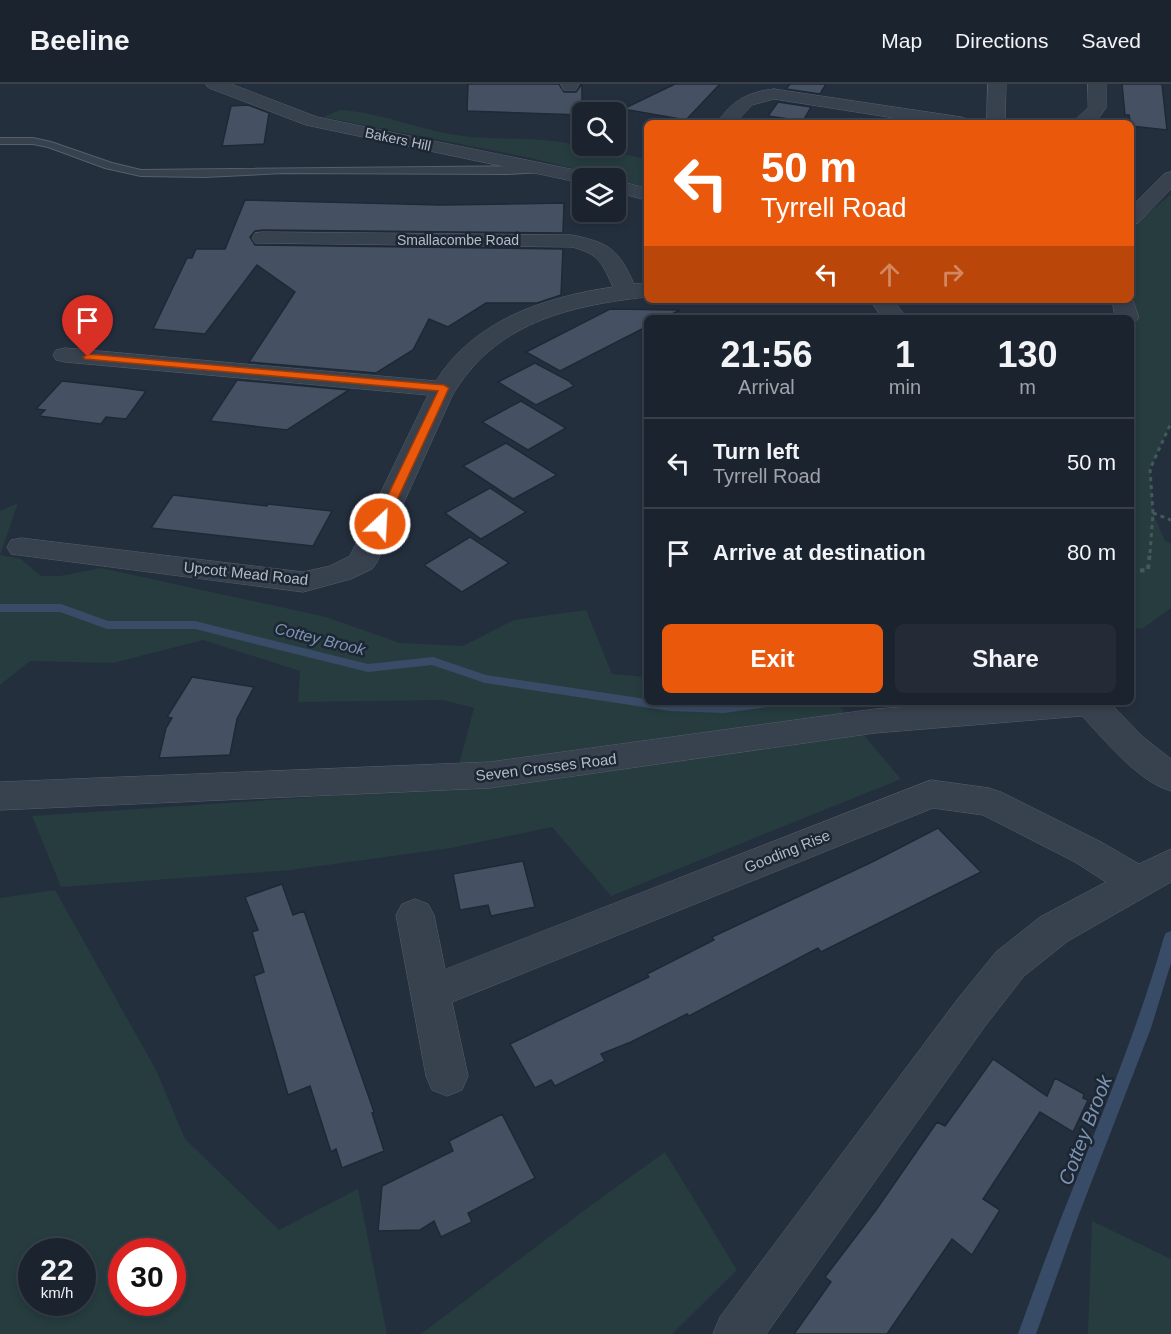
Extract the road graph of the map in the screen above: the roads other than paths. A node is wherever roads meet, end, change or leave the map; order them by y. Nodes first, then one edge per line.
1 (215, 84) edge
2 (997, 84) edge
3 (1097, 84) edge
4 (728, 120) edge
5 (942, 120) edge
6 (996, 120) edge
7 (1087, 120) edge
8 (0, 141) edge
9 (542, 169) junction
10 (572, 175) edge
11 (1171, 178) edge
12 (626, 189) edge
13 (644, 193) edge
14 (1145, 212) edge
15 (263, 238) dead end
16 (636, 291) edge
17 (883, 303) edge
18 (893, 315) edge
19 (65, 355) dead end
20 (444, 388) junction
21 (21, 547) dead end
22 (1063, 705) edge
23 (1092, 705) edge
24 (1171, 778) edge
25 (0, 796) edge
26 (1155, 874) edge
27 (415, 915) dead end
28 (430, 993) junction
29 (447, 1076) dead end
30 (737, 1334) edge

1 - 9 street, Bakers Hill
2 - 6 street
3 - 7 street
4 - 5 street
8 - 9 lane
9 - 10 street, Bakers Hill
11 - 14 street
12 - 13 street
15 - 16 street, Smallacombe Road
16 - 20 street, Upcott Mead Road
17 - 18 street
19 - 20 street
20 - 21 street, Upcott Mead Road
22 - 25 street, Seven Crosses Road
23 - 24 street
26 - 28 street, Gooding Rise
26 - 30 street
27 - 28 street
28 - 29 street

